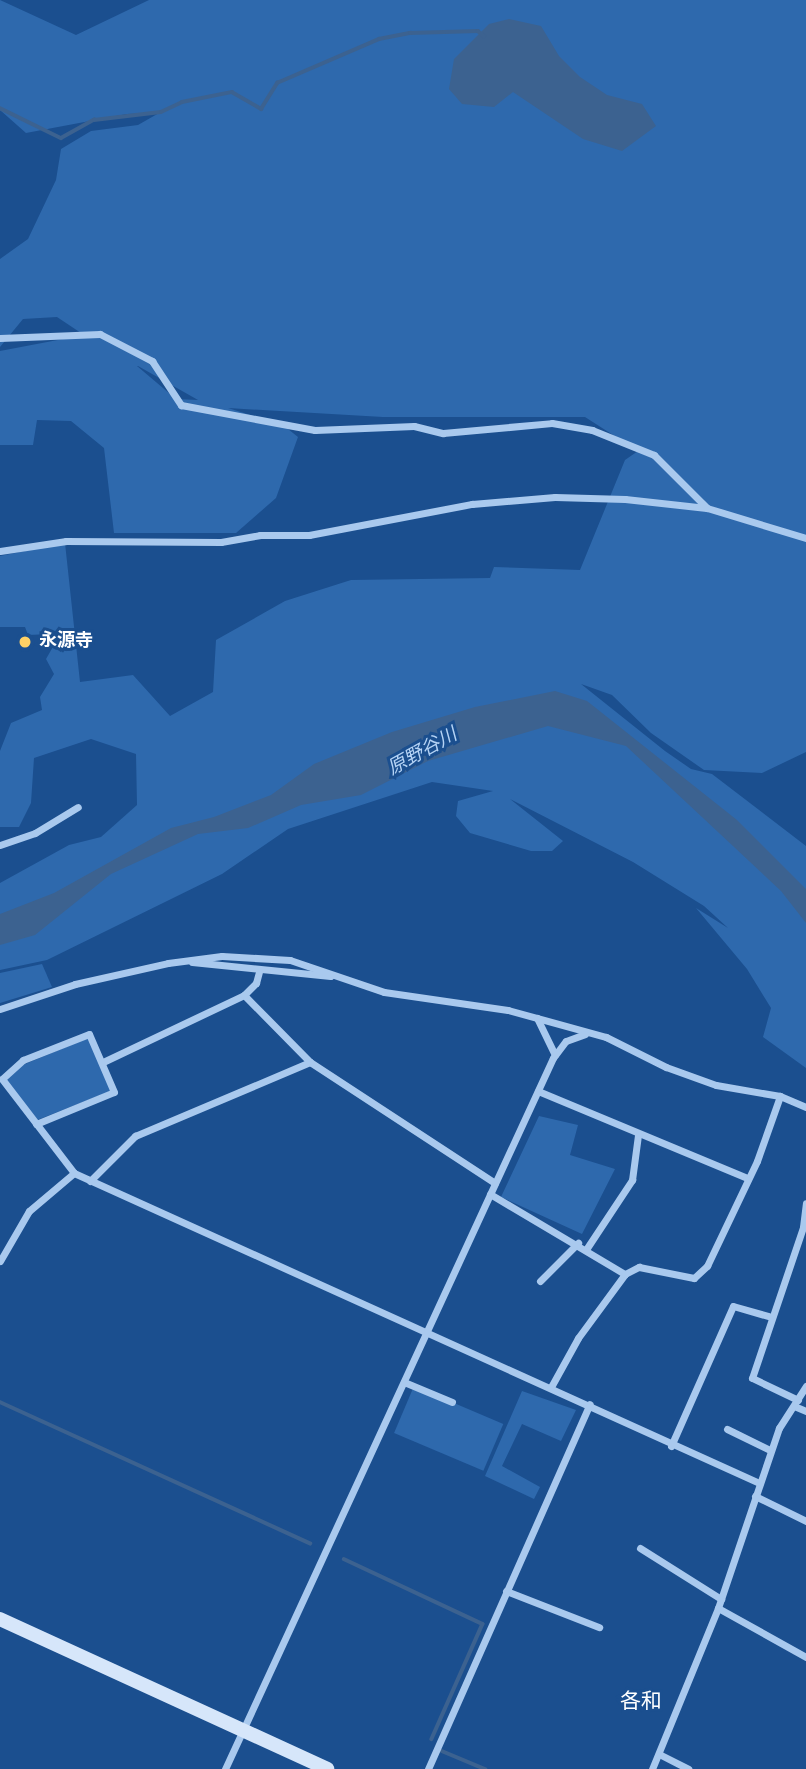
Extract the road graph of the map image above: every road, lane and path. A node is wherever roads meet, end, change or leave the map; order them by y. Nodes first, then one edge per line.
1 (0, 338) edge
2 (707, 508) junction
3 (806, 538) edge
4 (0, 551) edge
5 (78, 807) dead end
6 (0, 845) edge
7 (181, 961) junction
8 (259, 972) junction
9 (341, 977) junction
10 (244, 995) junction
11 (0, 1009) edge
12 (537, 1018) junction
13 (586, 1034) junction
14 (555, 1055) junction
15 (103, 1062) junction
16 (310, 1062) junction
17 (1, 1079) edge
18 (538, 1091) junction
19 (780, 1096) junction
20 (806, 1107) edge
21 (36, 1124) junction
22 (638, 1135) junction
23 (74, 1173) junction
24 (747, 1178) junction
25 (90, 1181) junction
26 (495, 1183) junction
27 (490, 1194) junction
28 (806, 1203) edge
29 (578, 1243) junction
30 (587, 1248) junction
31 (0, 1261) edge
32 (625, 1274) junction
33 (540, 1281) dead end
34 (769, 1316) junction
35 (426, 1331) junction
36 (404, 1382) junction
37 (806, 1386) edge
38 (551, 1387) junction
39 (452, 1402) dead end
40 (796, 1403) junction
41 (590, 1405) junction
42 (806, 1411) edge
43 (727, 1429) dead end
44 (671, 1446) junction
45 (770, 1450) junction
46 (757, 1482) junction
47 (755, 1496) junction
48 (806, 1521) edge
49 (640, 1548) dead end
50 (506, 1591) junction
51 (721, 1599) junction
52 (718, 1608) junction
53 (0, 1619) edge
54 (599, 1627) dead end
55 (806, 1657) edge
56 (243, 1731) junction
57 (659, 1754) junction
58 (225, 1769) edge
59 (327, 1769) edge
60 (428, 1769) edge
61 (652, 1769) edge
62 (688, 1769) edge

1 - 2 street
2 - 3 street
2 - 4 street
5 - 6 street
7 - 8 street
7 - 9 street
7 - 11 street
8 - 9 street
8 - 10 street
9 - 12 street
10 - 15 street
10 - 16 street
12 - 13 street
12 - 14 street
13 - 14 street
13 - 19 street
14 - 18 street
15 - 17 street
15 - 21 street
16 - 25 street
16 - 26 street
17 - 21 street
18 - 22 street
18 - 26 street
19 - 20 street
19 - 24 street
21 - 23 street
22 - 24 street
22 - 30 street
23 - 25 street
23 - 31 street
24 - 32 street
25 - 35 street
26 - 27 street
27 - 29 street
27 - 35 street
28 - 34 street
29 - 30 street
29 - 33 street
30 - 32 street
32 - 38 street
34 - 40 street
34 - 44 street
35 - 36 street
35 - 38 street
36 - 39 street
36 - 56 street
37 - 40 street
38 - 41 street
40 - 42 street
40 - 45 street
41 - 44 street
41 - 50 street
43 - 45 street
44 - 46 street
45 - 46 street
46 - 47 street
47 - 48 street
47 - 51 street
49 - 51 street
50 - 54 street
50 - 60 street
51 - 52 street
52 - 55 street
52 - 57 street
53 - 56 street
56 - 58 street
56 - 59 street
57 - 61 street
57 - 62 street

